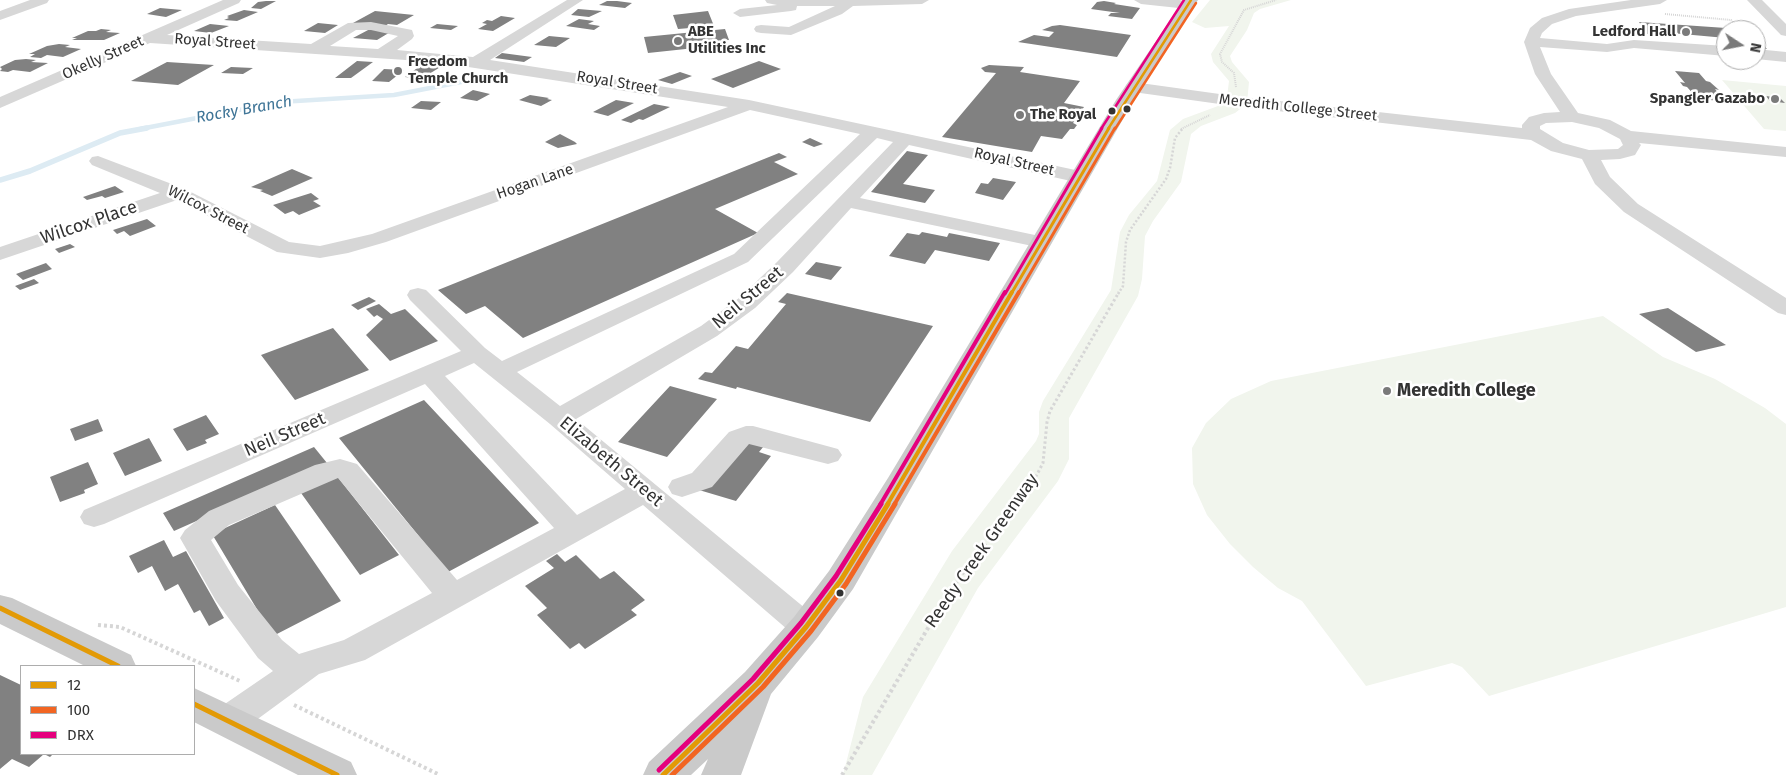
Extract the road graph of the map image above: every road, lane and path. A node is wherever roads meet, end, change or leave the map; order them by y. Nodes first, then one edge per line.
1 (42, 0) edge
2 (234, 0) edge
3 (576, 0) edge
4 (772, 0) edge
5 (922, 0) edge
6 (1141, 0) edge
7 (1276, 0) edge
8 (1754, 0) edge
9 (802, 2) edge
10 (850, 2) junction
11 (1189, 3) edge
12 (1658, 4) edge
13 (740, 13) dead end
14 (0, 16) edge
15 (1732, 20) edge
16 (1786, 32) edge
17 (148, 38) junction
18 (1531, 42) junction
19 (314, 49) junction
20 (1716, 50) edge
21 (382, 53) junction
22 (1766, 55) edge
23 (1786, 57) edge
24 (476, 62) junction
25 (1135, 83) junction
26 (1236, 88) dead end
27 (3, 100) edge
28 (749, 105) junction
29 (1217, 113) dead end
30 (1572, 117) junction
31 (1533, 130) junction
32 (874, 131) junction
33 (906, 138) junction
34 (1630, 141) junction
35 (852, 152) junction
36 (1786, 152) edge
37 (1589, 155) junction
38 (884, 159) junction
39 (98, 161) dead end
40 (1786, 163) edge
41 (1080, 177) junction
42 (178, 193) junction
43 (846, 201) junction
44 (1042, 242) junction
45 (320, 252) joint
46 (0, 254) edge
47 (418, 296) dead end
48 (1786, 308) edge
49 (477, 353) junction
50 (500, 372) junction
51 (429, 374) junction
52 (559, 418) junction
53 (828, 455) dead end
54 (682, 487) dead end
55 (645, 491) junction
56 (94, 517) dead end
57 (573, 530) junction
58 (452, 596) junction
59 (0, 608) edge
60 (120, 627) dead end
61 (806, 627) junction
62 (116, 665) edge
63 (296, 671) junction
64 (758, 682) junction
65 (243, 683) dead end
66 (290, 703) dead end
67 (195, 704) edge
68 (228, 721) junction
69 (337, 775) edge
70 (440, 775) edge
71 (663, 775) edge
72 (721, 775) edge
73 (842, 775) edge

1 - 14 street
2 - 17 street, Okelly Street
3 - 24 street
4 - 9 street
5 - 10 street
6 - 11 street
7 - 26 path
8 - 16 street
9 - 10 street
9 - 10 street
9 - 13 street
11 - 25 main road
12 - 15 path
12 - 18 street
17 - 19 street, Royal Street
17 - 27 street, Okelly Street
18 - 20 street
18 - 30 street
19 - 21 street, Royal Street
19 - 21 street
21 - 24 street, Royal Street
22 - 23 street
24 - 28 street, Royal Street
25 - 31 street, Meredith College Street
25 - 41 main road
28 - 32 street, Royal Street
28 - 45 street, Hogan Lane
29 - 73 path, Reedy Creek Greenway
30 - 31 street, Meredith College Street
30 - 34 street, Meredith College Street
31 - 37 street, Meredith College Street
32 - 33 street, Royal Street
32 - 35 street
33 - 38 street, Neil Street
33 - 41 street, Royal Street
34 - 36 street, Meredith College Street
34 - 37 street, Meredith College Street
34 - 40 street, Meredith College Street
35 - 38 street
35 - 50 street
37 - 48 street
38 - 43 street, Neil Street
39 - 42 street, Wilcox Street
41 - 44 main road
42 - 45 street, Wilcox Street
42 - 46 street, Wilcox Place
43 - 44 street
43 - 52 street, Neil Street
44 - 61 main road
47 - 49 street, Elizabeth Street
49 - 50 street, Elizabeth Street
49 - 51 street, Neil Street
50 - 52 street, Elizabeth Street
51 - 56 street, Neil Street
51 - 57 street
52 - 55 street, Elizabeth Street
53 - 54 street
55 - 57 street
55 - 61 street, Elizabeth Street
57 - 58 street
58 - 63 street
58 - 63 street
59 - 62 main road
60 - 65 path
61 - 64 main road
63 - 68 street
64 - 71 main road
64 - 72 main road
66 - 70 path
67 - 68 main road
68 - 69 main road

